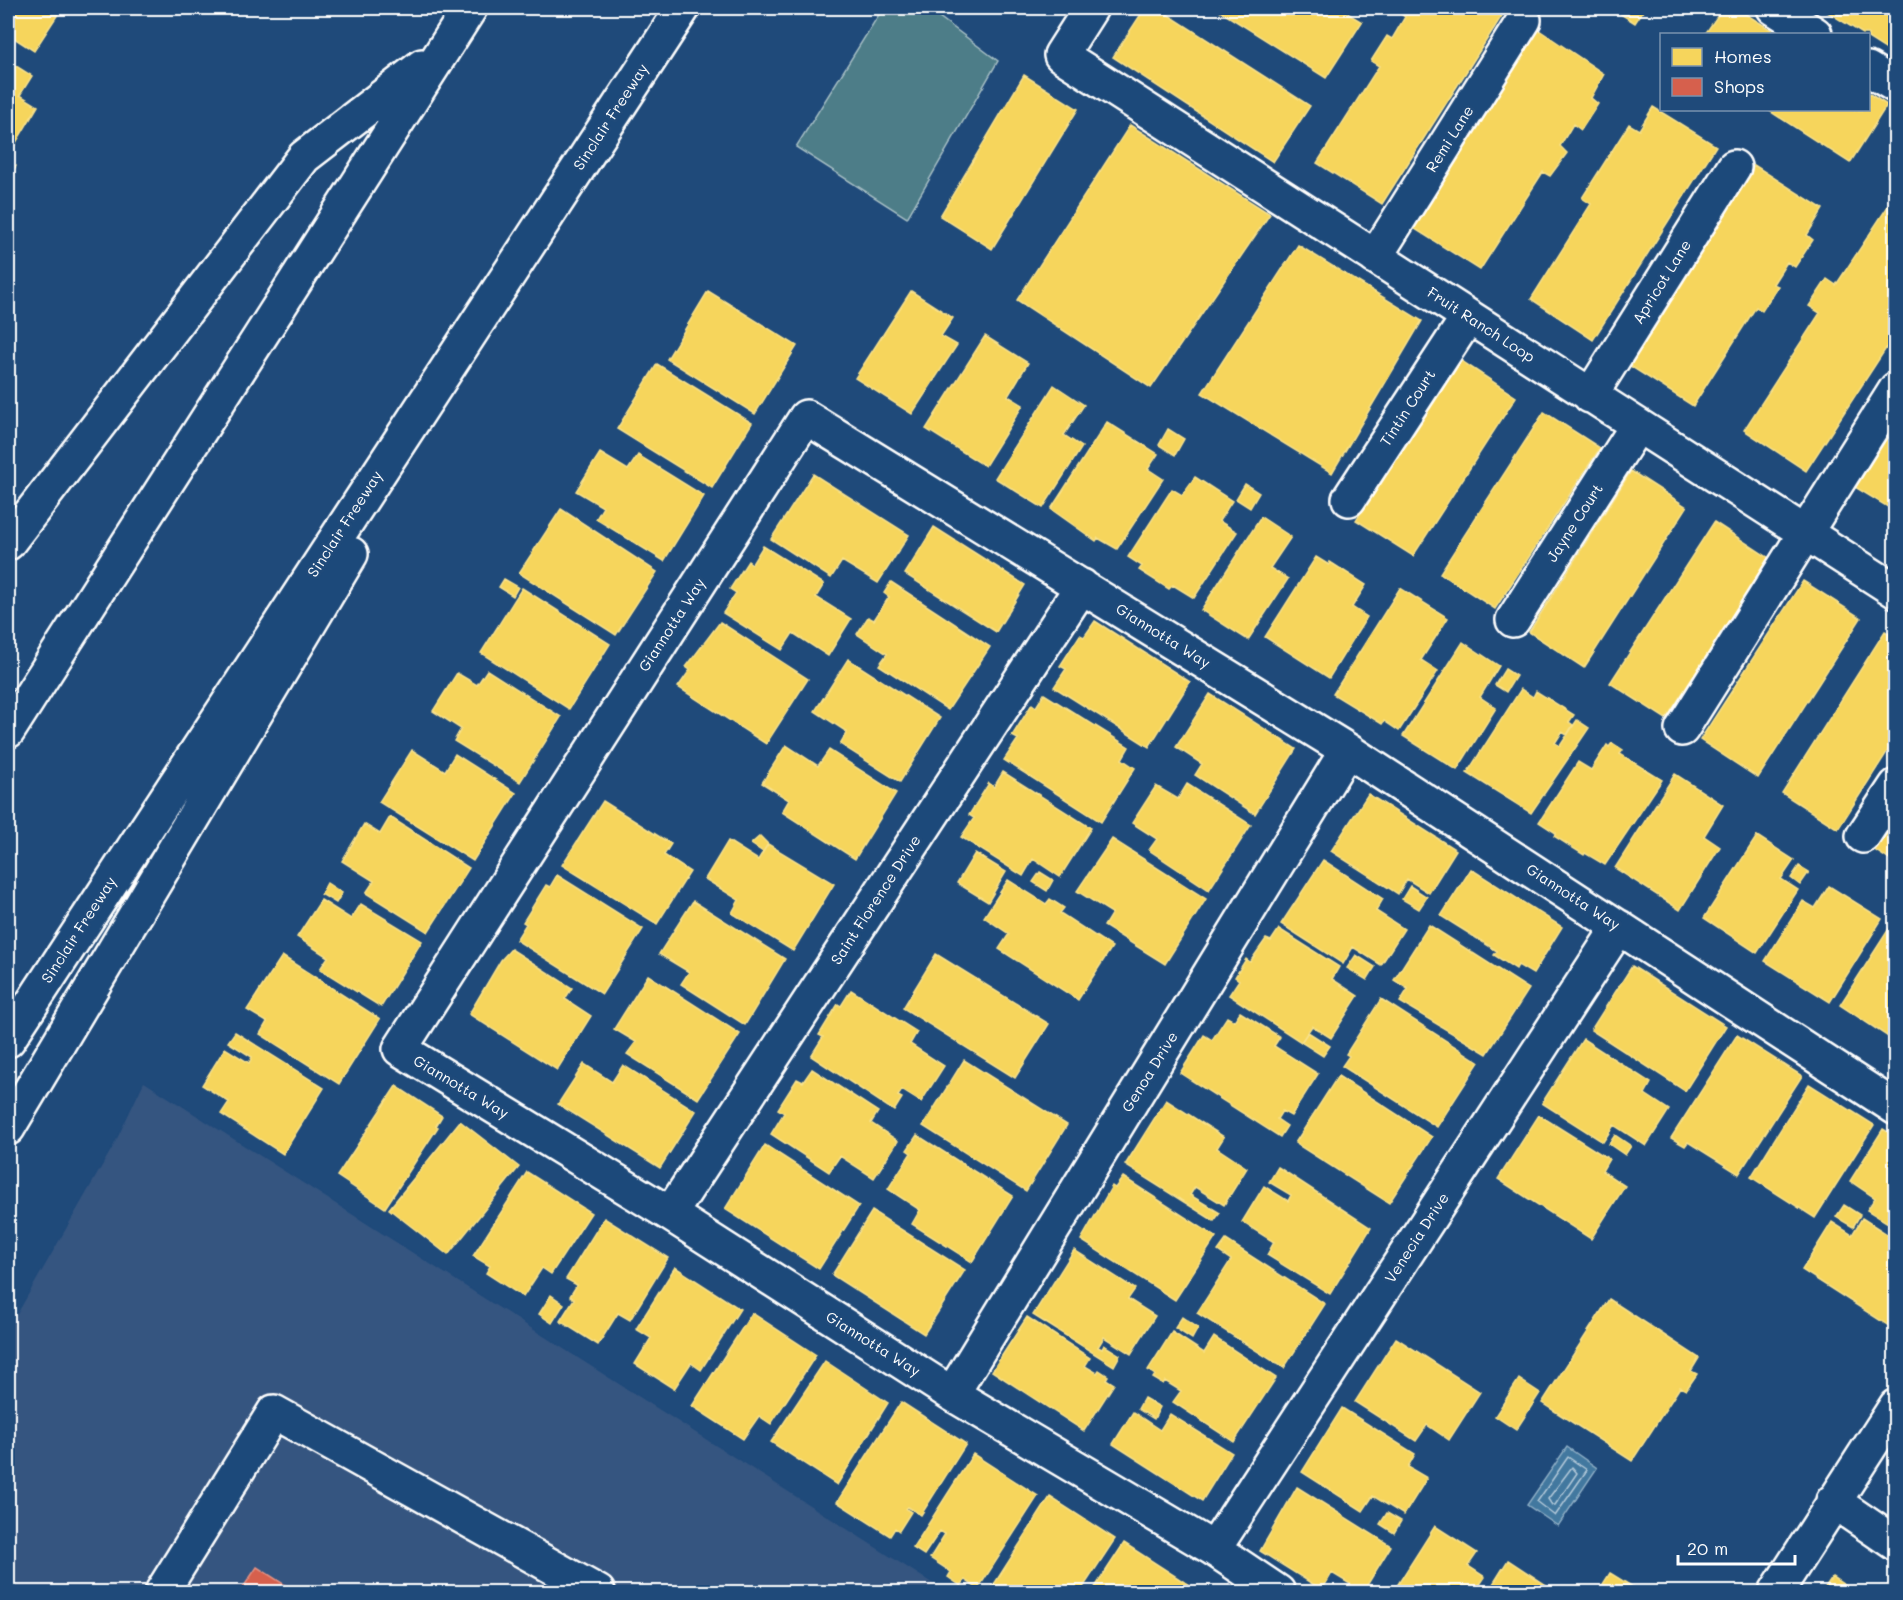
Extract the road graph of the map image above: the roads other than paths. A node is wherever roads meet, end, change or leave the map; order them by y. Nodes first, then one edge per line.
1 (470, 8) edge
2 (683, 8) edge
3 (1091, 8) edge
4 (1774, 8) edge
5 (1524, 20) dead end
6 (1813, 33) edge
7 (440, 52) junction
8 (1870, 70) edge
9 (1896, 86) edge
10 (621, 102) junction
11 (1734, 167) dead end
12 (1375, 257) junction
13 (1468, 317) junction
14 (1896, 389) edge
15 (1590, 396) junction
16 (1637, 426) junction
17 (1349, 499) dead end
18 (1804, 534) junction
19 (8, 543) edge
20 (1082, 586) junction
21 (1896, 591) edge
22 (1513, 620) dead end
23 (1682, 729) dead end
24 (8, 731) edge
25 (1347, 750) junction
26 (1896, 786) edge
27 (1863, 836) dead end
28 (1619, 927) junction
29 (8, 1040) edge
30 (1896, 1108) edge
31 (8, 1128) edge
32 (670, 1215) junction
33 (952, 1394) junction
34 (1896, 1406) edge
35 (1833, 1502) junction
36 (1896, 1544) edge
37 (1214, 1549) junction
38 (162, 1593) edge
39 (598, 1593) edge
40 (1278, 1593) edge
41 (1776, 1593) edge

1 - 7 main road
2 - 10 main road, Sinclair Freeway
3 - 12 main road, Fruit Ranch Loop
4 - 6 main road
5 - 12 main road, Remi Lane
7 - 19 main road
7 - 24 main road
8 - 9 main road
10 - 29 main road, Sinclair Freeway
10 - 31 main road
11 - 15 main road, Apricot Lane
12 - 13 main road, Fruit Ranch Loop
13 - 15 main road, Fruit Ranch Loop
13 - 17 main road, Tintin Court
14 - 18 main road
15 - 16 main road, Fruit Ranch Loop
16 - 18 main road, Fruit Ranch Loop
16 - 22 main road, Jayne Court
18 - 21 main road, Fruit Ranch Loop
18 - 23 main road
20 - 25 main road, Giannotta Way
20 - 32 main road, Saint Florence Drive
20 - 32 main road, Giannotta Way
25 - 28 main road, Giannotta Way
25 - 33 main road, Genoa Drive
26 - 27 main road
28 - 30 main road, Giannotta Way
28 - 37 main road, Venecia Drive
32 - 33 main road, Giannotta Way
33 - 37 main road, Giannotta Way
34 - 35 main road
35 - 36 main road
35 - 41 main road
37 - 40 main road, Giannotta Way
38 - 39 main road

